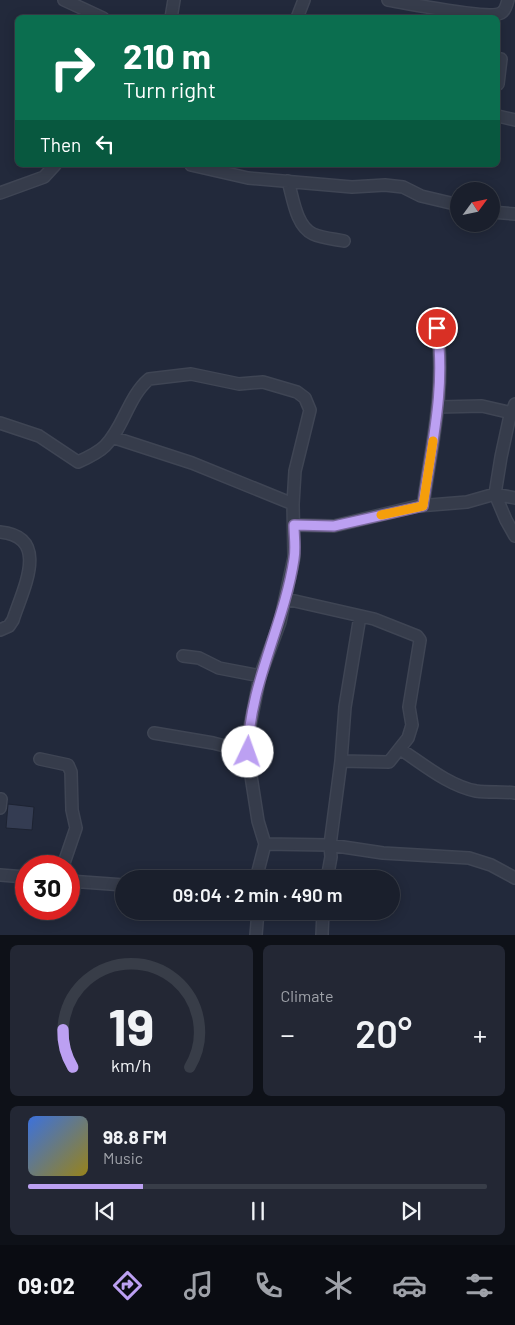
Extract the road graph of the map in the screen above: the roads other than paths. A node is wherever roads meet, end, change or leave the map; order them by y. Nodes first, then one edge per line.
1 (64, 0) edge
2 (174, 0) edge
3 (304, 0) edge
4 (388, 0) edge
5 (508, 0) edge
6 (96, 15) edge
7 (172, 15) edge
8 (298, 15) edge
9 (501, 58) dead end
10 (500, 67) edge
11 (500, 117) edge
12 (515, 120) edge
13 (53, 167) edge
14 (200, 167) edge
15 (288, 181) junction
16 (0, 193) edge
17 (450, 203) edge
18 (500, 213) edge
19 (515, 214) edge
20 (344, 240) dead end
21 (437, 328) dead end
22 (439, 407) junction
23 (513, 408) edge
24 (0, 423) edge
25 (112, 437) junction
26 (495, 494) junction
27 (515, 498) edge
28 (293, 504) junction
29 (423, 506) junction
30 (294, 525) junction
31 (0, 532) edge
32 (515, 536) edge
33 (286, 599) junction
34 (360, 616) junction
35 (0, 630) edge
36 (183, 656) dead end
37 (260, 676) junction
38 (154, 733) dead end
39 (400, 749) junction
40 (248, 752) junction
41 (40, 759) dead end
42 (341, 761) junction
43 (515, 793) edge
44 (265, 844) junction
45 (330, 845) junction
46 (67, 855) edge
47 (258, 870) edge
48 (329, 870) edge
49 (0, 875) edge
50 (15, 876) edge
51 (515, 878) edge
52 (80, 882) edge
53 (115, 884) edge
54 (257, 920) edge
55 (323, 920) edge
56 (256, 935) edge
57 (322, 935) edge

1 - 6 street
2 - 7 street
3 - 8 street
4 - 5 street
9 - 10 street
11 - 12 street
13 - 16 street
14 - 15 street
15 - 17 street
15 - 20 street
18 - 19 street
21 - 22 street
22 - 23 street
22 - 29 street
23 - 26 street
24 - 25 street
25 - 28 street
25 - 28 street
26 - 27 street
26 - 29 street
26 - 32 street
28 - 30 street
29 - 30 street
30 - 33 street
31 - 35 street
33 - 34 street
33 - 37 street
34 - 39 street
34 - 42 street
36 - 37 street
37 - 40 street
38 - 40 street
39 - 42 street
39 - 43 street
40 - 44 street
41 - 46 street
42 - 45 street
44 - 45 street
44 - 47 street
45 - 48 street
45 - 51 street
49 - 50 street
52 - 53 street
54 - 56 street
55 - 57 street

